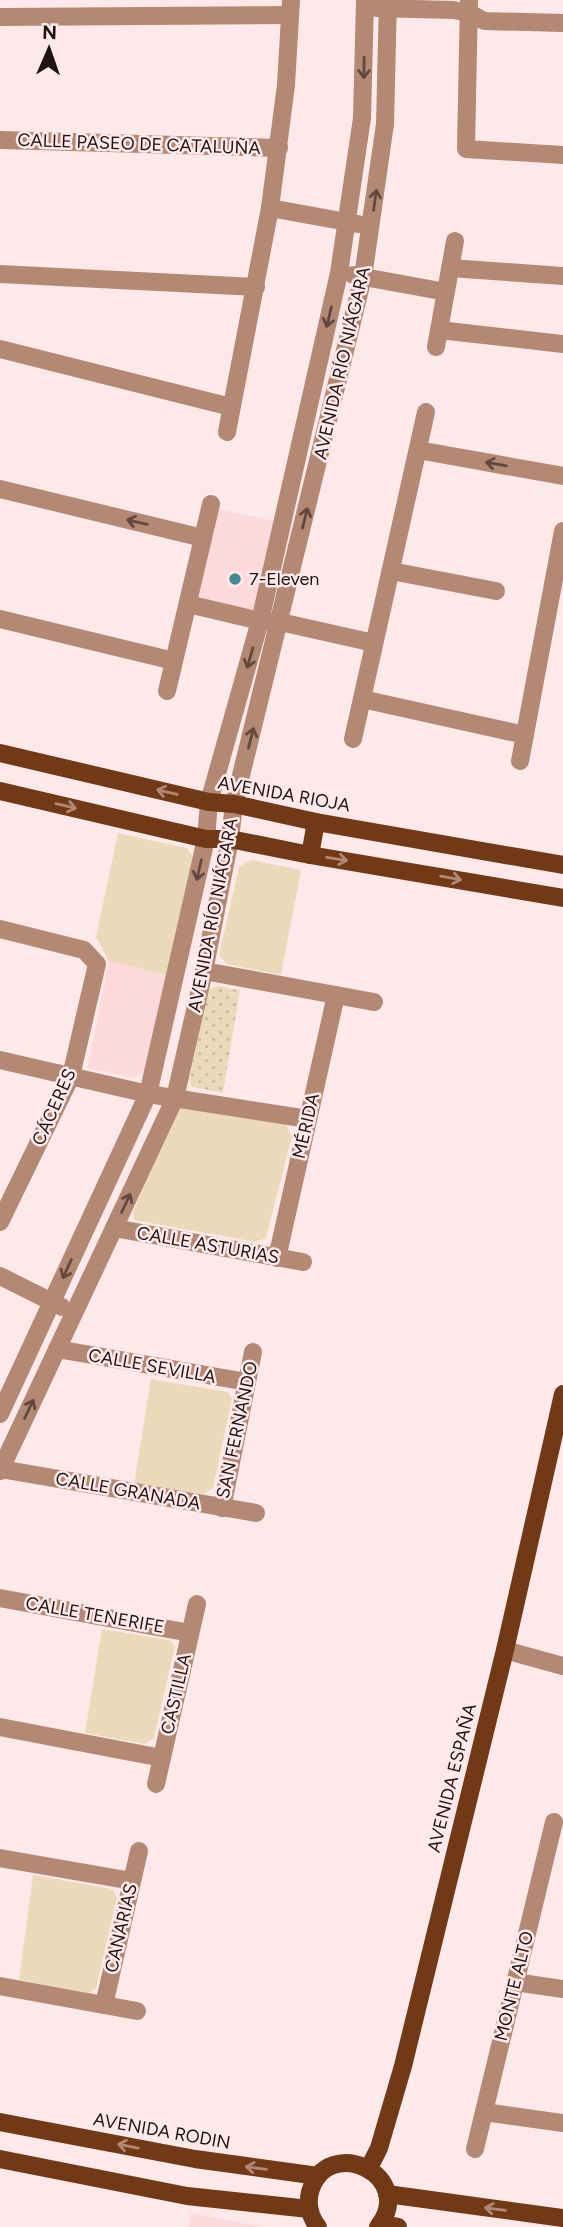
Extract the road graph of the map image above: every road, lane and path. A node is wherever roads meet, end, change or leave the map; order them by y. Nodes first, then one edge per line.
1 (365, 4) edge
2 (388, 4) edge
3 (290, 7) edge
4 (469, 7) edge
5 (0, 17) edge
6 (563, 23) edge
7 (0, 140) edge
8 (278, 148) junction
9 (563, 155) edge
10 (270, 208) junction
11 (348, 222) junction
12 (372, 226) junction
13 (455, 242) dead end
14 (450, 268) junction
15 (339, 273) junction
16 (0, 274) edge
17 (563, 276) edge
18 (363, 277) junction
19 (256, 287) junction
20 (446, 292) junction
21 (563, 344) edge
22 (0, 349) edge
23 (231, 407) junction
24 (426, 412) dead end
25 (227, 432) dead end
26 (418, 450) junction
27 (563, 476) edge
28 (0, 489) edge
29 (211, 503) dead end
30 (563, 531) edge
31 (203, 538) junction
32 (391, 571) junction
33 (496, 591) dead end
34 (188, 604) junction
35 (0, 619) edge
36 (260, 621) junction
37 (280, 622) junction
38 (374, 643) junction
39 (174, 661) junction
40 (167, 691) dead end
41 (362, 699) junction
42 (525, 735) junction
43 (353, 740) dead end
44 (0, 753) edge
45 (520, 761) dead end
46 (0, 791) edge
47 (209, 802) junction
48 (234, 804) junction
49 (316, 822) junction
50 (388, 834) junction
51 (206, 839) junction
52 (230, 839) junction
53 (310, 855) junction
54 (563, 865) edge
55 (383, 866) junction
56 (563, 898) edge
57 (0, 929) edge
58 (204, 971) junction
59 (336, 995) junction
60 (374, 1002) dead end
61 (0, 1059) edge
62 (71, 1076) junction
63 (148, 1094) junction
64 (175, 1098) junction
65 (308, 1119) junction
66 (6, 1194) edge
67 (0, 1222) edge
68 (114, 1228) junction
69 (277, 1258) junction
70 (303, 1262) dead end
71 (0, 1276) edge
72 (52, 1302) junction
73 (74, 1313) junction
74 (57, 1349) junction
75 (253, 1352) dead end
76 (247, 1382) junction
77 (563, 1394) edge
78 (0, 1414) edge
79 (0, 1470) edge
80 (222, 1508) junction
81 (256, 1513) dead end
82 (0, 1598) edge
83 (197, 1604) dead end
84 (190, 1633) junction
85 (505, 1650) junction
86 (563, 1666) edge
87 (0, 1727) edge
88 (162, 1758) junction
89 (156, 1784) dead end
90 (554, 1822) dead end
91 (139, 1851) dead end
92 (555, 1854) edge
93 (0, 1858) edge
94 (132, 1881) junction
95 (515, 1982) junction
96 (0, 1986) edge
97 (563, 1989) edge
98 (104, 2005) junction
99 (137, 2011) dead end
100 (484, 2112) junction
101 (0, 2122) edge
102 (563, 2123) edge
103 (475, 2149) dead end
104 (0, 2159) edge
105 (369, 2168) junction
106 (318, 2176) junction
107 (387, 2194) junction
108 (563, 2218) edge
109 (314, 2221) edge
110 (385, 2226) edge

1 - 2 street
1 -> 11 street, AVENIDA RÍO NIÁGARA
2 - 4 street
12 -> 2 street, AVENIDA RÍO NIÁGARA
3 - 5 street, CALLE PASEO DE CATALUÑA
3 - 8 street, CALLE PASEO DE CATALUÑA
4 - 6 street
4 - 9 street
7 - 8 street, CALLE PASEO DE CATALUÑA
8 - 10 street, CALLE PASEO DE CATALUÑA
10 - 11 street
10 - 19 street, CALLE PASEO DE CATALUÑA
11 - 12 street
11 - 15 street, AVENIDA RÍO NIÁGARA
12 - 18 street, AVENIDA RÍO NIÁGARA
13 - 14 street
14 - 17 street
14 - 20 street
15 - 18 street
15 -> 36 street, AVENIDA RÍO NIÁGARA
16 - 19 street
18 - 20 street
37 -> 18 street, AVENIDA RÍO NIÁGARA
19 - 23 street, CALLE PASEO DE CATALUÑA
20 - 21 street
22 - 23 street
23 - 25 street, CALLE PASEO DE CATALUÑA
24 - 26 street
27 -> 26 street
26 - 32 street
31 -> 28 street
29 - 31 street
30 - 42 street
31 - 34 street
32 - 33 street
32 - 38 street
34 - 36 street
34 - 39 street
35 - 39 street
36 - 37 street
36 -> 47 street, AVENIDA RÍO NIÁGARA
37 - 38 street
48 -> 37 street, AVENIDA RÍO NIÁGARA
38 - 41 street
39 - 40 street
41 - 42 street
41 - 43 street
42 - 45 street
47 -> 44 main road, AVENIDA RIOJA
46 -> 51 main road
47 - 48 main road, AVENIDA RIOJA
47 - 51 street, AVENIDA RÍO NIÁGARA
48 - 49 main road, AVENIDA RIOJA
48 - 52 street, AVENIDA RÍO NIÁGARA
49 - 50 main road, AVENIDA RIOJA
49 - 53 main road
50 - 54 main road, AVENIDA RIOJA
50 - 55 main road
51 - 52 main road
51 -> 63 street, AVENIDA RÍO NIÁGARA
52 - 53 main road
52 - 58 street, AVENIDA RÍO NIÁGARA
53 -> 55 main road
55 -> 56 main road
57 - 62 street, CÁCERES
58 - 59 street
58 - 64 street, AVENIDA RÍO NIÁGARA
59 - 60 street
59 - 65 street, MÉRIDA
61 - 62 street
62 - 63 street
62 - 66 street, CÁCERES
63 - 64 street
63 -> 72 street, AVENIDA RÍO NIÁGARA
64 - 65 street
68 -> 64 street, AVENIDA RÍO NIÁGARA
65 - 69 street, MÉRIDA
66 - 67 street, CÁCERES
68 - 69 street, CALLE ASTURIAS
68 - 73 street, AVENIDA RÍO NIÁGARA
69 - 70 street, CALLE ASTURIAS
71 - 72 street
72 - 73 street
72 - 78 street, AVENIDA RÍO NIÁGARA
73 - 74 street, AVENIDA RÍO NIÁGARA
74 - 76 street, CALLE SEVILLA
79 -> 74 street, AVENIDA RÍO NIÁGARA
75 - 76 street, SAN FERNANDO
76 - 80 street, SAN FERNANDO
77 - 85 main road, AVENIDA ESPAÑA
79 - 80 street, CALLE GRANADA
80 - 81 street, CALLE GRANADA
82 - 84 street, CALLE TENERIFE
83 - 84 street, CASTILLA
84 - 88 street, CASTILLA
85 - 86 street
85 - 105 main road, AVENIDA ESPAÑA
87 - 88 street
88 - 89 street, CASTILLA
90 - 92 street, MONTE ALTO
91 - 94 street, CANARIAS
92 - 95 street, MONTE ALTO
93 - 94 street
94 - 98 street, CANARIAS
95 - 97 street
95 - 100 street, MONTE ALTO
96 - 98 street
98 - 99 street
100 - 102 street
100 - 103 street, MONTE ALTO
106 -> 101 main road, AVENIDA RODIN
104 - 109 main road
105 - 106 main road
105 - 107 main road
106 - 109 main road
108 -> 107 main road
107 - 110 main road

